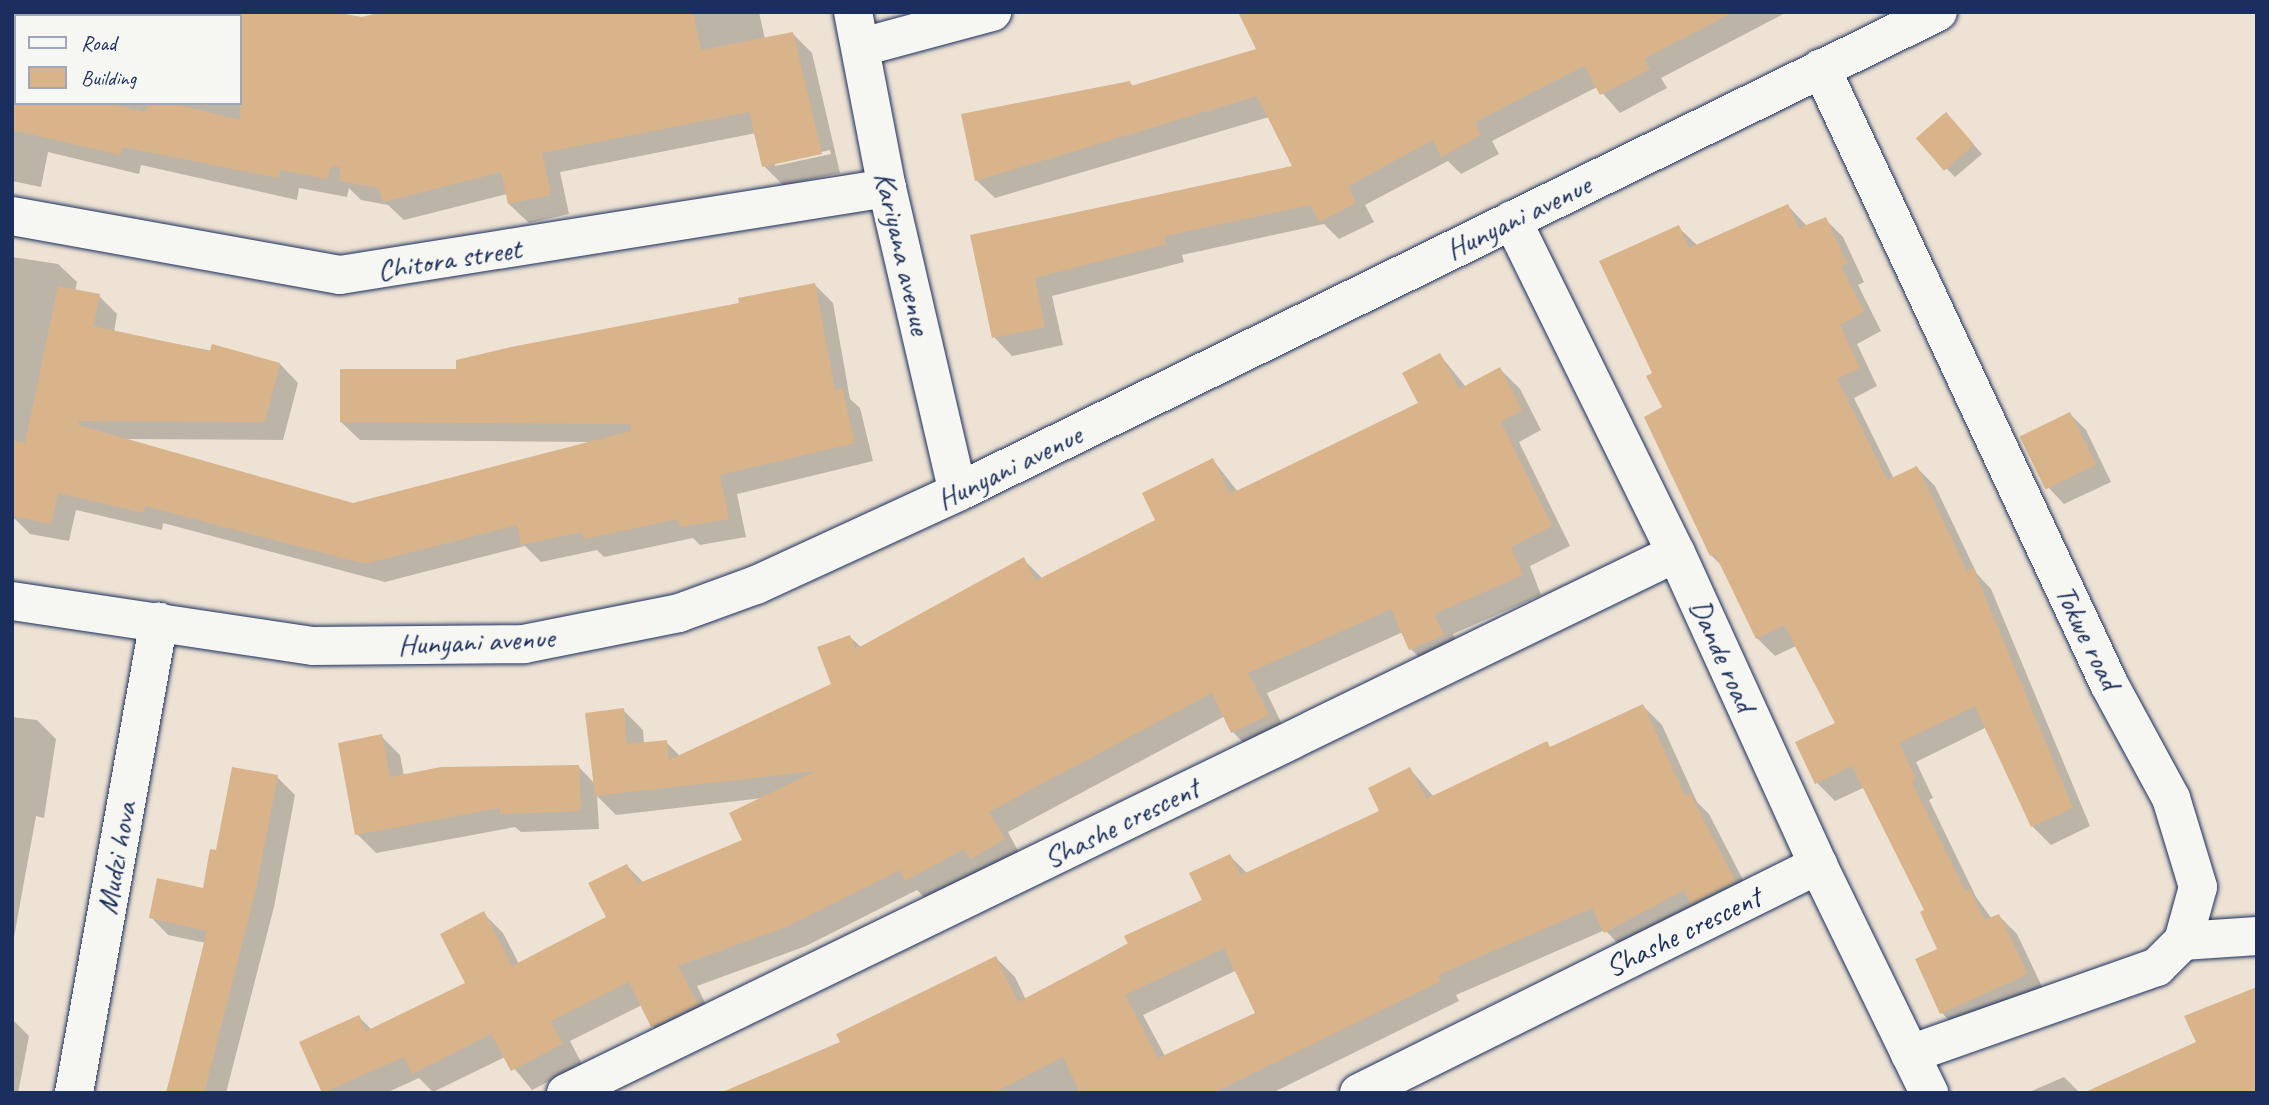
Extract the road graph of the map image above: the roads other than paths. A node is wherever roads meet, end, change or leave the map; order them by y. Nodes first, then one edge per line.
1 (992, 12) edge
2 (1938, 12) edge
3 (858, 30) edge
4 (1821, 68) junction
5 (887, 188) junction
6 (12, 216) edge
7 (1512, 220) junction
8 (958, 492) junction
9 (1676, 553) junction
10 (12, 601) edge
11 (159, 622) junction
12 (1818, 865) junction
13 (2257, 936) edge
14 (2183, 941) junction
15 (1910, 1054) junction
16 (74, 1093) edge
17 (566, 1093) edge
18 (1359, 1093) edge
19 (1929, 1093) edge

1 - 3 street
2 - 4 street, Hunyani avenue
3 - 5 street, Kariyana avenue
4 - 7 street, Hunyani avenue
4 - 14 street, Tokwe road
5 - 6 street, Chitora street
5 - 8 street, Kariyana avenue
7 - 8 street, Hunyani avenue
7 - 9 street, Dande road
8 - 11 street, Hunyani avenue
9 - 12 street, Dande road
9 - 17 street, Shashe crescent
10 - 11 street, Hunyani avenue
11 - 16 street, Mudzi hova
12 - 15 street, Dande road
12 - 18 street, Shashe crescent
13 - 14 street
14 - 15 street, Tokwe road
15 - 19 street, Dande road

